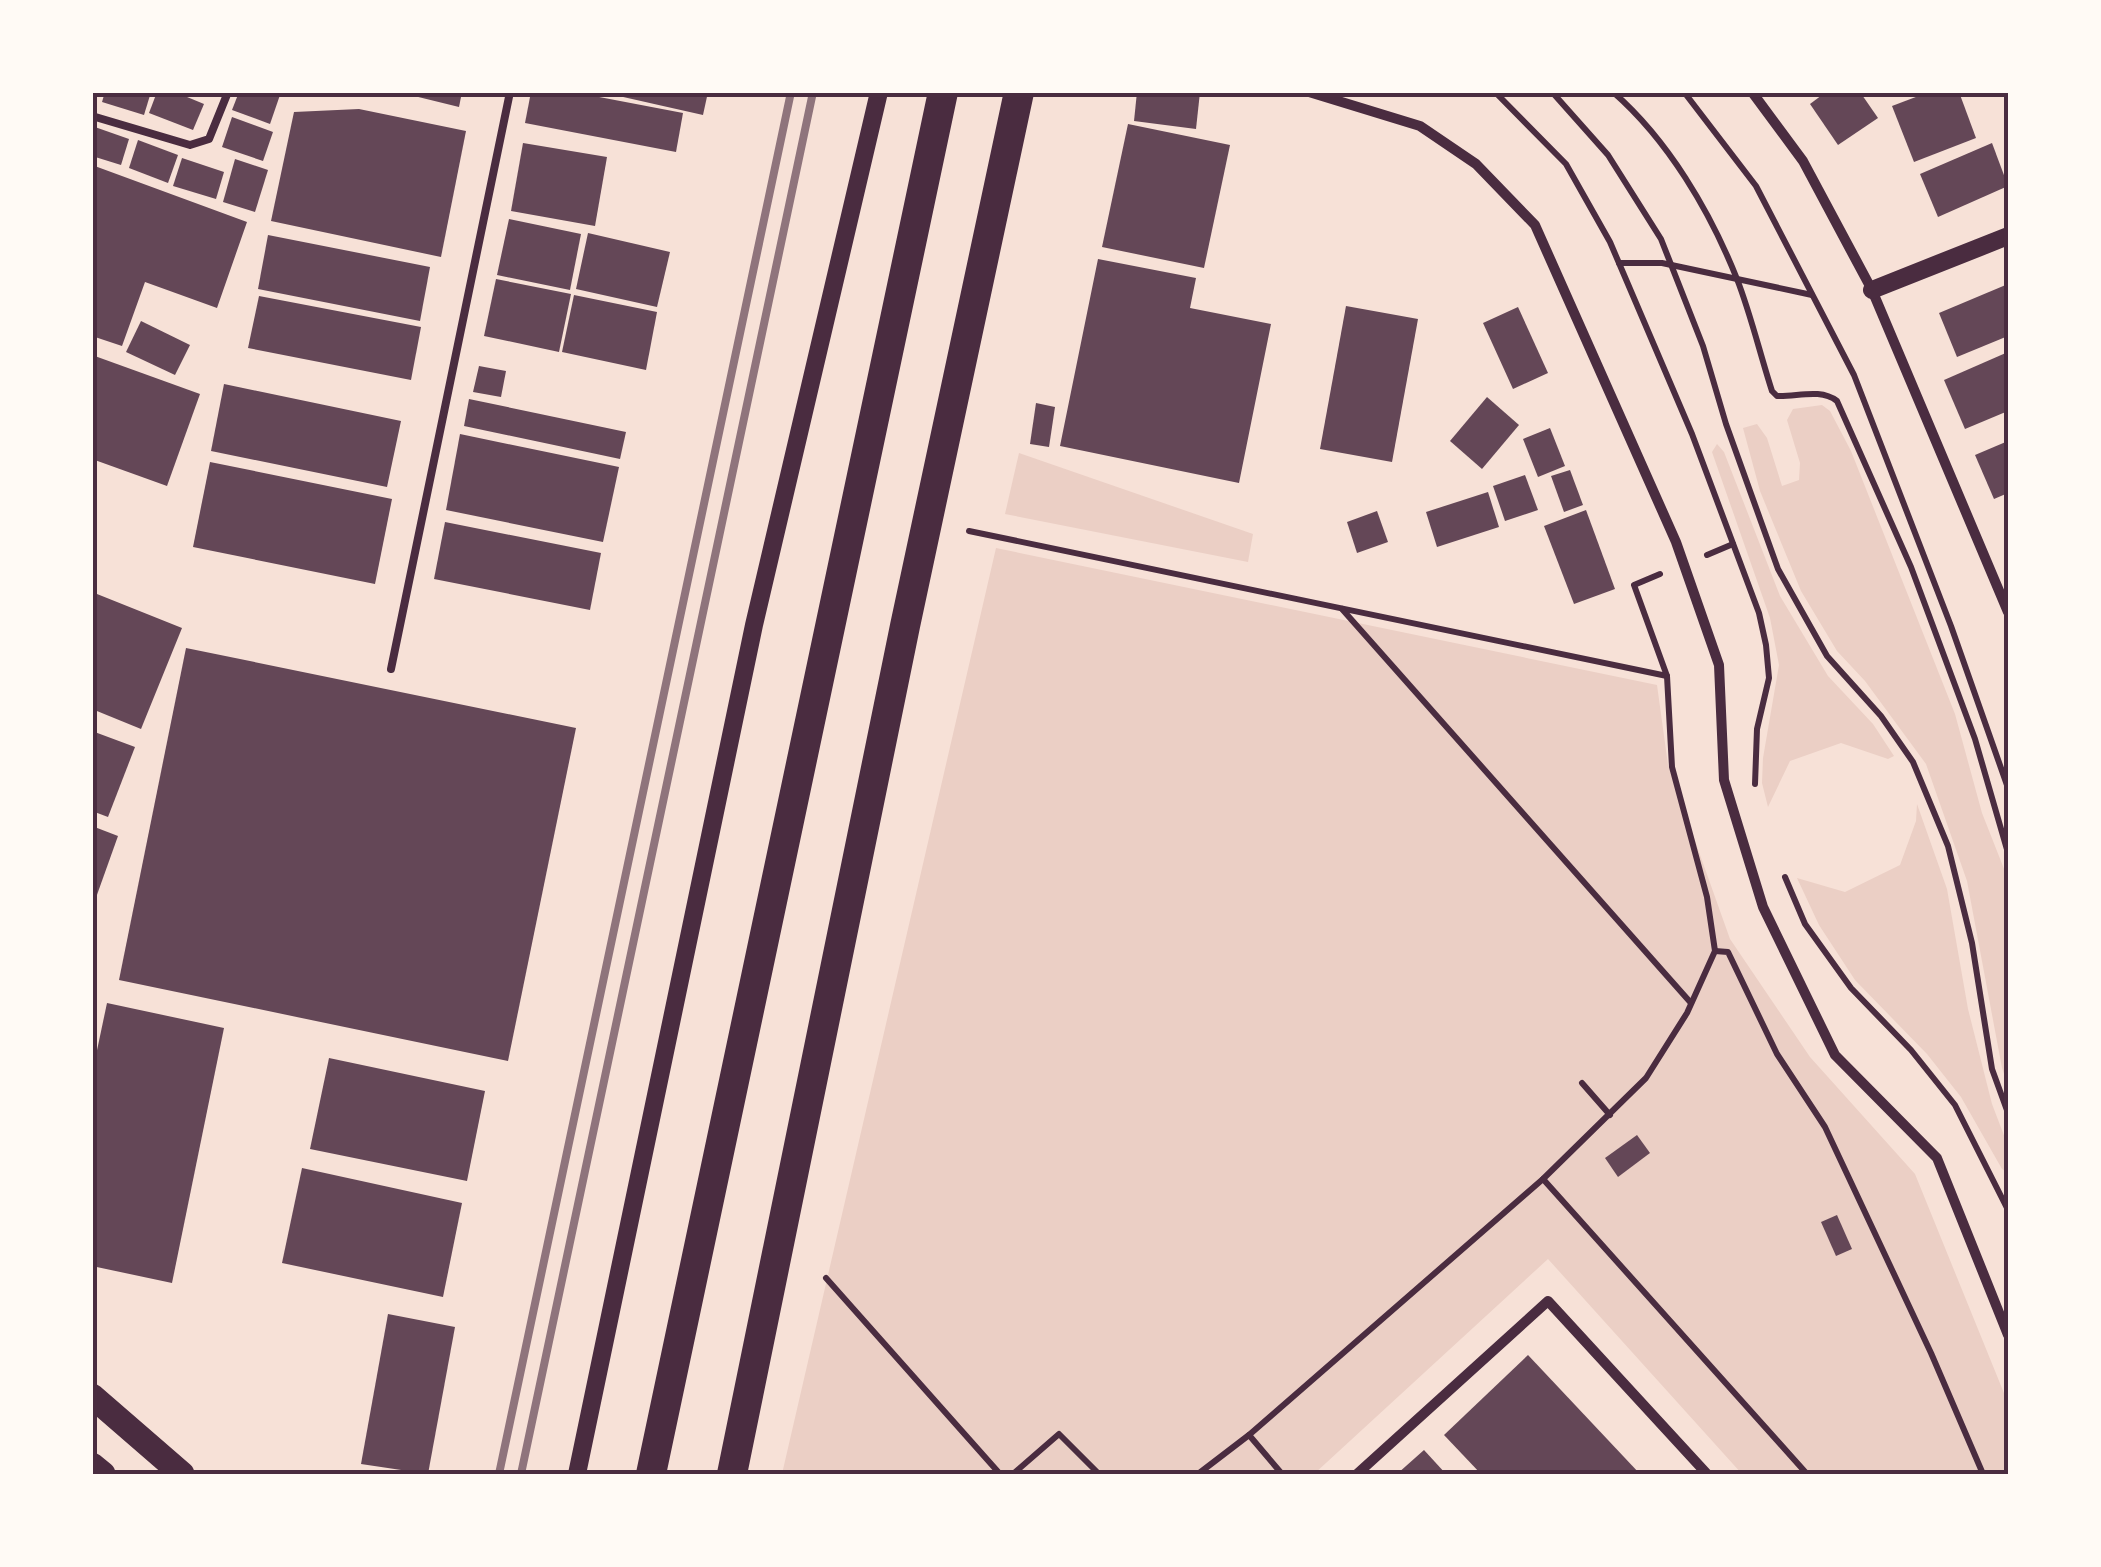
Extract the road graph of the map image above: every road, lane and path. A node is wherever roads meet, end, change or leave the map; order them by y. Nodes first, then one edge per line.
1 (228, 92) edge
2 (510, 92) edge
3 (879, 92) edge
4 (942, 92) edge
5 (1019, 92) edge
6 (1308, 92) edge
7 (1495, 92) edge
8 (1552, 92) edge
9 (1613, 92) edge
10 (1684, 92) edge
11 (1752, 92) edge
12 (92, 116) edge
13 (2008, 236) edge
14 (1619, 263) junction
15 (1671, 265) junction
16 (1737, 279) junction
17 (1872, 290) junction
18 (1812, 295) junction
19 (968, 531) dead end
20 (1733, 544) junction
21 (1707, 554) dead end
22 (1663, 573) dead end
23 (1342, 608) junction
24 (2008, 612) edge
25 (391, 669) dead end
26 (1667, 676) junction
27 (2008, 788) edge
28 (1757, 796) dead end
29 (2008, 853) edge
30 (1784, 876) dead end
31 (1715, 951) junction
32 (1691, 1003) junction
33 (1582, 1083) dead end
34 (2008, 1113) edge
35 (1610, 1115) junction
36 (1543, 1180) junction
37 (2005, 1192) edge
38 (2008, 1210) edge
39 (826, 1278) dead end
40 (2008, 1335) edge
41 (92, 1396) edge
42 (1249, 1435) junction
43 (92, 1465) edge
44 (104, 1474) edge
45 (182, 1474) edge
46 (577, 1474) edge
47 (651, 1474) edge
48 (732, 1474) edge
49 (1000, 1474) edge
50 (1013, 1474) edge
51 (1099, 1474) edge
52 (1198, 1474) edge
53 (1282, 1474) edge
54 (1356, 1474) edge
55 (1707, 1474) edge
56 (1807, 1474) edge
57 (1983, 1474) edge

1 - 12 lane
2 - 25 lane
3 - 46 street
4 - 47 highway
5 - 48 highway
6 - 40 street
7 - 14 path
8 - 15 path
9 - 16 path
10 - 18 path
11 - 17 street
13 - 17 street
14 - 15 path
14 - 20 path
15 - 16 path
15 - 34 path
16 - 18 path
16 - 29 path
17 - 24 street
18 - 27 path
19 - 23 path
20 - 21 path
20 - 28 path
22 - 26 path
23 - 26 path
23 - 32 path
26 - 31 path
30 - 37 path
31 - 32 path
31 - 57 path
32 - 35 path
33 - 35 path
35 - 36 path
36 - 42 path
36 - 56 path
37 - 38 path
39 - 49 path
41 - 45 main road
42 - 52 path
42 - 53 path
43 - 44 main road
50 - 51 path
54 - 55 street

